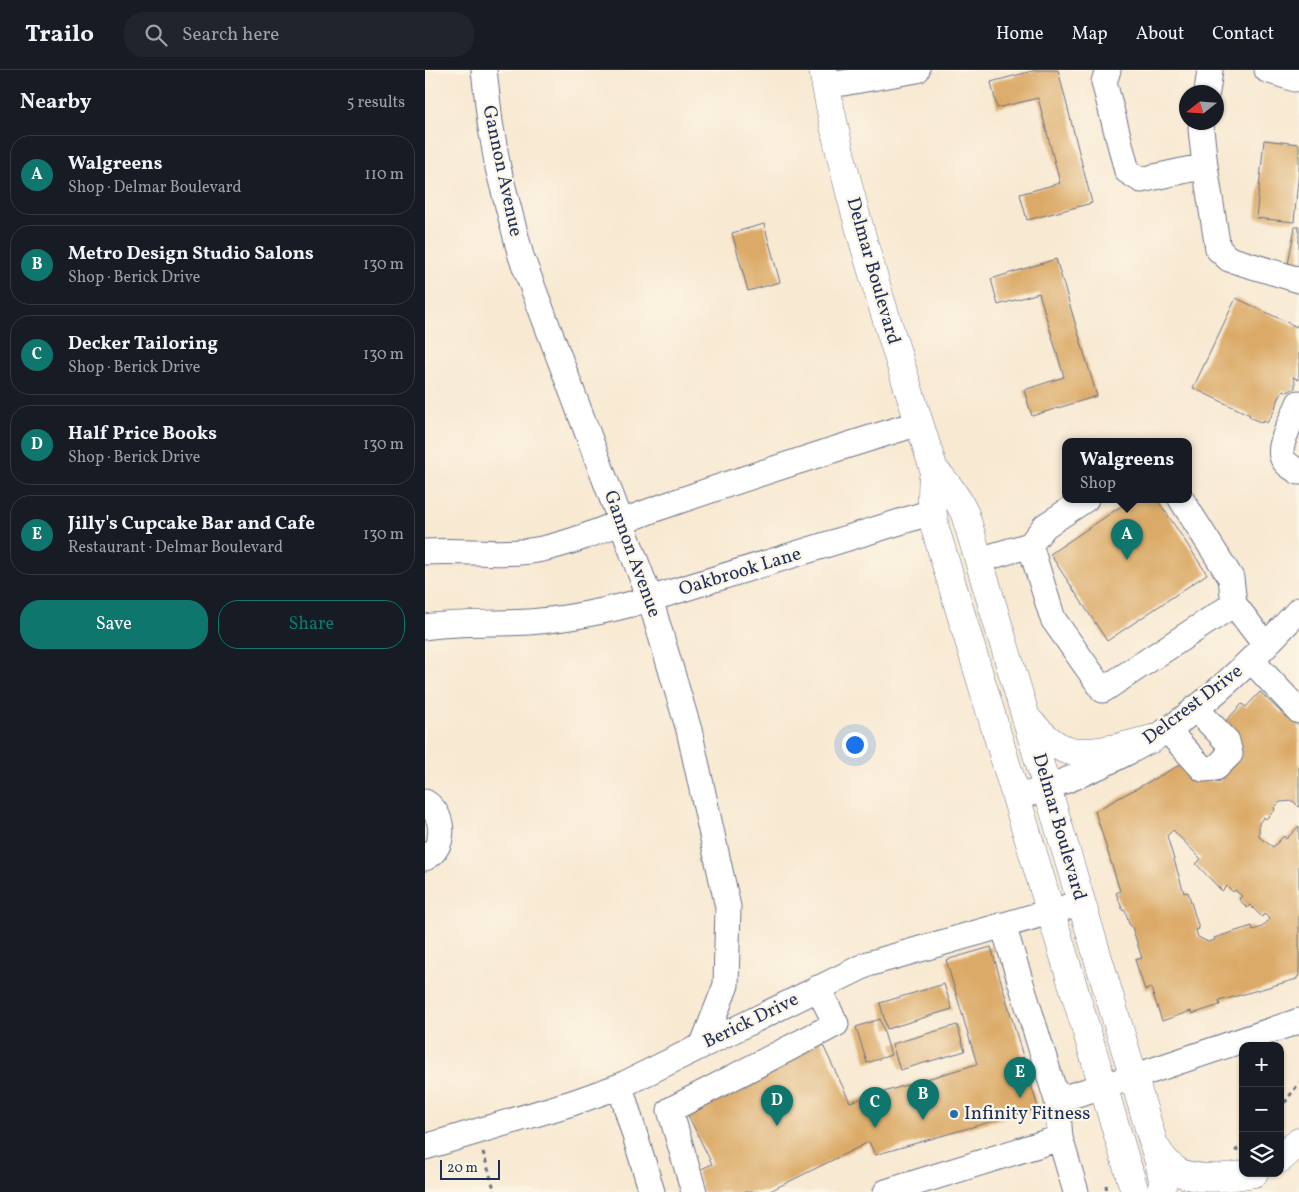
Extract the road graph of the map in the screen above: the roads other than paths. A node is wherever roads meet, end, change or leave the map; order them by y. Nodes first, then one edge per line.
1 (484, 70) edge
2 (917, 70) edge
3 (1108, 70) edge
4 (1210, 70) edge
5 (1267, 70) edge
6 (824, 78) edge
7 (1299, 78) edge
8 (1208, 85) edge
9 (1201, 130) edge
10 (1205, 166) junction
11 (1299, 280) edge
12 (1299, 403) edge
13 (919, 423) junction
14 (934, 470) junction
15 (1299, 472) edge
16 (1080, 503) edge
17 (1184, 503) edge
18 (932, 512) junction
19 (621, 522) junction
20 (1030, 545) junction
21 (425, 552) edge
22 (979, 560) junction
23 (650, 600) junction
24 (1234, 604) junction
25 (1296, 620) edge
26 (425, 627) edge
27 (1258, 653) junction
28 (1195, 708) junction
29 (1299, 711) edge
30 (1028, 720) junction
31 (1160, 734) junction
32 (1047, 788) junction
33 (1016, 798) junction
34 (425, 802) edge
35 (425, 858) edge
36 (1081, 903) junction
37 (1050, 912) junction
38 (1003, 925) junction
39 (818, 988) junction
40 (1299, 1021) edge
41 (703, 1044) junction
42 (1133, 1077) junction
43 (620, 1086) junction
44 (1102, 1086) junction
45 (1057, 1100) junction
46 (1060, 1138) junction
47 (1299, 1142) edge
48 (1154, 1145) junction
49 (425, 1147) edge
50 (1284, 1155) edge
51 (1239, 1175) edge
52 (1258, 1177) edge
53 (652, 1192) edge
54 (694, 1192) edge
55 (886, 1192) edge
56 (1076, 1192) edge
57 (1135, 1192) edge
58 (1161, 1192) edge
59 (1239, 1192) edge

1 - 19 street, Gannon Avenue
2 - 6 street
3 - 10 street
4 - 8 street
5 - 7 street
6 - 13 main road, Delmar Boulevard
9 - 10 street
10 - 11 street
12 - 15 street
13 - 14 main road, Delmar Boulevard
13 - 19 street
14 - 18 main road, Delmar Boulevard
14 - 22 main road, Delmar Boulevard
16 - 20 street
17 - 24 street
18 - 23 street, Oakbrook Lane
18 - 33 main road, Delmar Boulevard
19 - 21 street
19 - 23 street, Gannon Avenue
20 - 22 street
20 - 24 street
22 - 30 main road, Delmar Boulevard
23 - 26 street, Oakbrook Lane
23 - 41 street, Gannon Avenue
24 - 27 street
25 - 27 street, Delcrest Drive
27 - 28 street, Delcrest Drive
27 - 29 street
28 - 31 street, Delcrest Drive
28 - 31 street
30 - 31 main road
30 - 32 main road, Delmar Boulevard
31 - 32 street, Delcrest Drive
32 - 33 street, Delcrest Drive
32 - 36 main road, Delmar Boulevard
33 - 37 main road, Delmar Boulevard
34 - 35 street
36 - 37 street, Berick Drive
36 - 42 main road, Delmar Boulevard
37 - 38 street, Berick Drive
37 - 44 main road, Delmar Boulevard
38 - 39 street, Berick Drive
38 - 45 street
39 - 41 street, Berick Drive
39 - 54 street
40 - 42 street
41 - 43 street, Berick Drive
42 - 44 street
42 - 48 main road, Delmar Boulevard
43 - 49 street, Berick Drive
43 - 53 street
44 - 45 street
44 - 57 main road, Delmar Boulevard
45 - 46 street
46 - 55 street
46 - 56 street
47 - 50 main road
48 - 51 main road
48 - 58 main road, Delmar Boulevard
52 - 59 main road

